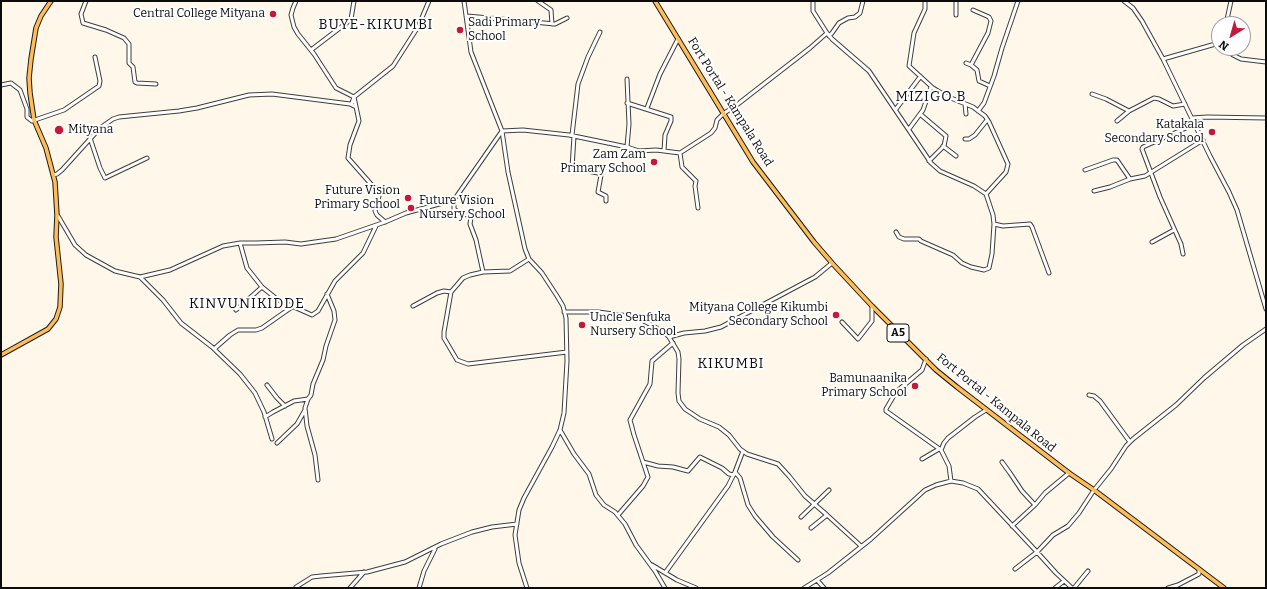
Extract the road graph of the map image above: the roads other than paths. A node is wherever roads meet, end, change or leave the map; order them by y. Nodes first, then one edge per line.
1 (51, 1) edge
2 (86, 1) edge
3 (296, 1) edge
4 (354, 1) edge
5 (429, 1) edge
6 (464, 1) edge
7 (538, 1) edge
8 (655, 1) edge
9 (813, 1) edge
10 (863, 1) edge
11 (926, 1) edge
12 (956, 1) edge
13 (1018, 1) edge
14 (1124, 1) edge
15 (1133, 1) edge
16 (1231, 1) edge
17 (1129, 5) junction
18 (973, 10) dead end
19 (956, 15) dead end
20 (467, 16) junction
21 (1228, 16) edge
22 (567, 18) dead end
23 (552, 24) junction
24 (600, 32) dead end
25 (828, 35) junction
26 (678, 39) junction
27 (1211, 45) edge
28 (311, 50) junction
29 (1234, 56) edge
30 (96, 57) dead end
31 (1163, 58) junction
32 (1266, 62) edge
33 (966, 63) dead end
34 (971, 65) junction
35 (920, 77) junction
36 (626, 79) dead end
37 (156, 84) dead end
38 (1, 85) edge
39 (990, 86) junction
40 (931, 87) junction
41 (1092, 94) dead end
42 (354, 96) junction
43 (627, 103) junction
44 (350, 104) junction
45 (965, 104) junction
46 (1185, 104) junction
47 (356, 107) junction
48 (647, 108) junction
49 (896, 110) junction
50 (978, 111) junction
51 (1129, 111) junction
52 (723, 114) junction
53 (920, 114) junction
54 (966, 114) dead end
55 (1192, 118) junction
56 (1266, 118) edge
57 (34, 120) junction
58 (988, 120) junction
59 (1117, 121) dead end
60 (1195, 124) junction
61 (909, 129) junction
62 (502, 131) junction
63 (573, 136) junction
64 (90, 138) junction
65 (965, 139) dead end
66 (1203, 140) junction
67 (627, 146) junction
68 (943, 146) junction
69 (664, 151) junction
70 (680, 153) junction
71 (956, 156) dead end
72 (147, 158) dead end
73 (929, 161) junction
74 (1085, 170) dead end
75 (1152, 173) junction
76 (54, 175) junction
77 (1130, 179) junction
78 (1094, 191) dead end
79 (986, 194) junction
80 (454, 200) junction
81 (606, 202) dead end
82 (698, 208) dead end
83 (57, 215) junction
84 (385, 222) junction
85 (994, 224) junction
86 (376, 226) junction
87 (1174, 230) junction
88 (896, 232) dead end
89 (1152, 242) dead end
90 (240, 243) junction
91 (1183, 254) dead end
92 (529, 259) junction
93 (832, 263) junction
94 (483, 272) junction
95 (1049, 273) dead end
96 (140, 277) junction
97 (262, 287) junction
98 (451, 292) junction
99 (327, 294) junction
100 (413, 306) dead end
101 (872, 306) junction
102 (292, 307) junction
103 (1266, 309) edge
104 (236, 310) dead end
105 (564, 312) junction
106 (842, 322) dead end
107 (1266, 329) edge
108 (669, 337) junction
109 (673, 343) junction
110 (214, 349) junction
111 (567, 352) junction
112 (1, 355) edge
113 (926, 360) junction
114 (268, 385) dead end
115 (1089, 395) dead end
116 (308, 399) junction
117 (285, 406) junction
118 (305, 408) junction
119 (986, 410) junction
120 (266, 418) junction
121 (560, 430) junction
122 (272, 439) dead end
123 (1130, 442) junction
124 (277, 444) dead end
125 (940, 450) junction
126 (743, 451) junction
127 (922, 460) dead end
128 (643, 462) junction
129 (1002, 462) dead end
130 (1069, 473) junction
131 (735, 474) junction
132 (318, 480) dead end
133 (952, 481) junction
134 (829, 490) dead end
135 (1094, 490) junction
136 (815, 504) junction
137 (1035, 505) junction
138 (827, 514) junction
139 (618, 515) junction
140 (801, 517) dead end
141 (517, 524) junction
142 (1012, 526) junction
143 (811, 528) dead end
144 (861, 546) junction
145 (435, 548) junction
146 (1037, 552) junction
147 (798, 560) dead end
148 (650, 564) junction
149 (1015, 569) dead end
150 (1199, 569) junction
151 (1088, 571) dead end
152 (364, 572) junction
153 (665, 573) junction
154 (817, 580) junction
155 (1064, 581) junction
156 (1178, 585) junction
157 (296, 587) edge
158 (350, 588) edge
159 (419, 588) edge
160 (527, 588) edge
161 (664, 588) edge
162 (696, 588) edge
163 (804, 588) edge
164 (824, 588) edge
165 (1055, 588) edge
166 (1073, 588) edge
167 (1168, 588) edge
168 (1181, 588) edge
169 (1224, 588) edge

1 - 57 main road
2 - 37 street
3 - 28 street
4 - 28 street
5 - 42 street
6 - 20 street
7 - 23 street
8 - 26 main road, Fort Portal - Kampala Road / A5
9 - 25 street
10 - 25 street
11 - 35 street
12 - 19 street
13 - 39 street
14 - 17 street
15 - 17 street
16 - 21 street
17 - 31 street
18 - 34 street
20 - 23 street
20 - 62 street
22 - 23 street
24 - 63 street
25 - 49 street
25 - 52 street
26 - 48 street
26 - 52 main road, Fort Portal - Kampala Road / A5
27 - 31 street
28 - 42 street
29 - 32 street
30 - 57 street
31 - 46 street
33 - 34 street
34 - 39 street
35 - 40 street
35 - 49 street
36 - 43 street
38 - 57 street
39 - 50 street
40 - 45 street
40 - 53 street
41 - 51 street
42 - 44 street
42 - 47 street
43 - 48 street
43 - 67 street
44 - 47 street
44 - 64 street
45 - 50 street
45 - 54 street
46 - 51 street
46 - 55 street
47 - 84 street
48 - 69 street
49 - 61 street
50 - 58 street
51 - 59 street
52 - 70 street
52 - 93 main road, Fort Portal - Kampala Road / A5
53 - 61 street
53 - 68 street
55 - 56 street
55 - 60 street
57 - 76 main road
58 - 65 street
58 - 79 street
60 - 66 street
60 - 75 street
61 - 73 street
62 - 63 street
62 - 80 street
62 - 92 street
63 - 67 street
63 - 81 street
64 - 72 street
64 - 76 street
66 - 75 street
66 - 103 street
67 - 69 street
68 - 71 street
68 - 73 street
69 - 70 street
70 - 82 street
73 - 79 street
74 - 77 street
75 - 77 street
75 - 87 street
76 - 83 main road
77 - 78 street
79 - 85 street
80 - 84 street
80 - 94 street
83 - 96 street
83 - 112 main road
84 - 86 street
85 - 88 street
85 - 95 street
86 - 90 street
86 - 99 street
87 - 89 street
87 - 91 street
90 - 96 street
90 - 97 street
92 - 94 street
92 - 105 street
93 - 101 main road, Fort Portal - Kampala Road / A5
93 - 108 street
94 - 98 street
96 - 110 street
97 - 102 street
97 - 104 street
98 - 100 street
98 - 111 street
99 - 102 street
99 - 116 street
101 - 106 street
101 - 113 main road, Fort Portal - Kampala Road / A5
102 - 110 street
105 - 108 street
105 - 111 street
107 - 123 street
108 - 109 street
109 - 126 street
109 - 128 street
110 - 120 street
111 - 121 street
113 - 119 main road, Fort Portal - Kampala Road / A5
113 - 125 street
114 - 117 street
115 - 123 street
116 - 117 street
116 - 118 street
117 - 120 street
118 - 124 street
118 - 132 street
119 - 125 street
119 - 130 main road, Fort Portal - Kampala Road / A5
120 - 122 street
121 - 139 street
121 - 141 street
123 - 135 street
125 - 127 street
125 - 133 street
126 - 131 street
126 - 136 street
128 - 131 street
128 - 139 street
129 - 137 street
130 - 135 main road, Fort Portal - Kampala Road / A5
130 - 137 street
131 - 147 street
131 - 153 street
133 - 142 street
133 - 144 street
134 - 136 street
135 - 146 street
135 - 150 main road, Fort Portal - Kampala Road / A5
136 - 138 street
136 - 140 street
137 - 142 street
138 - 143 street
138 - 144 street
139 - 148 street
141 - 145 street
141 - 160 street
142 - 146 street
144 - 154 street
145 - 152 street
145 - 159 street
146 - 149 street
146 - 155 street
148 - 153 street
148 - 161 street
150 - 156 street
150 - 169 main road, Fort Portal - Kampala Road / A5
151 - 166 street
152 - 157 street
152 - 158 street
153 - 162 street
154 - 163 street
154 - 164 street
155 - 165 street
155 - 166 street
156 - 167 street
156 - 168 street

